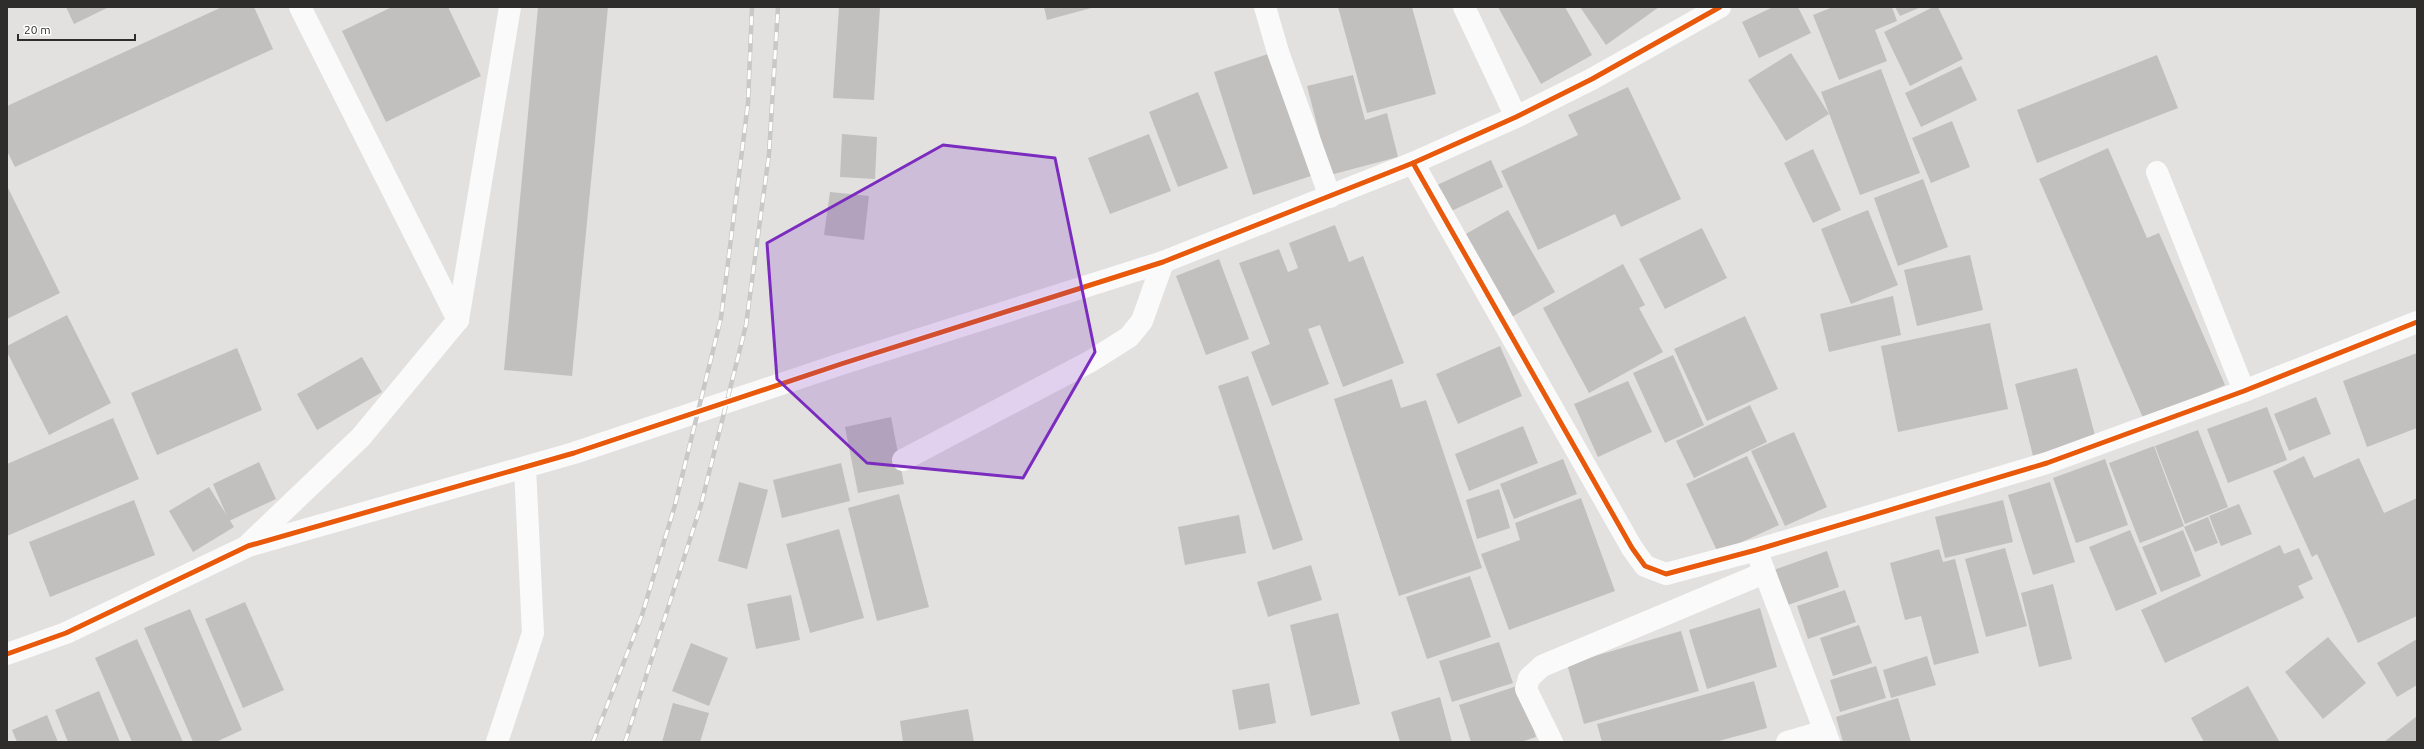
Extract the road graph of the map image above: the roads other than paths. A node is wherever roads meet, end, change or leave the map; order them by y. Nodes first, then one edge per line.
1 (510, 7) edge
2 (1265, 7) edge
3 (1464, 7) edge
4 (1720, 7) edge
5 (305, 8) edge
6 (1516, 117) junction
7 (1413, 163) junction
8 (2157, 172) dead end
9 (1330, 197) junction
10 (1163, 262) junction
11 (458, 320) junction
12 (2417, 322) edge
13 (2244, 391) junction
14 (903, 460) dead end
15 (525, 468) junction
16 (248, 546) junction
17 (1756, 550) junction
18 (1764, 573) junction
19 (7, 654) edge
20 (1827, 736) edge
21 (497, 742) edge
22 (1552, 742) edge
23 (1788, 742) edge

1 - 11 street
2 - 9 street
3 - 6 street
4 - 6 street
5 - 11 street
6 - 7 street
7 - 9 street
7 - 17 street
8 - 13 street
9 - 10 street
10 - 14 street
10 - 15 street
11 - 16 street
12 - 13 street
13 - 17 street
15 - 16 street
15 - 21 street
16 - 19 street
17 - 18 street
18 - 20 street
18 - 22 street
20 - 23 street

